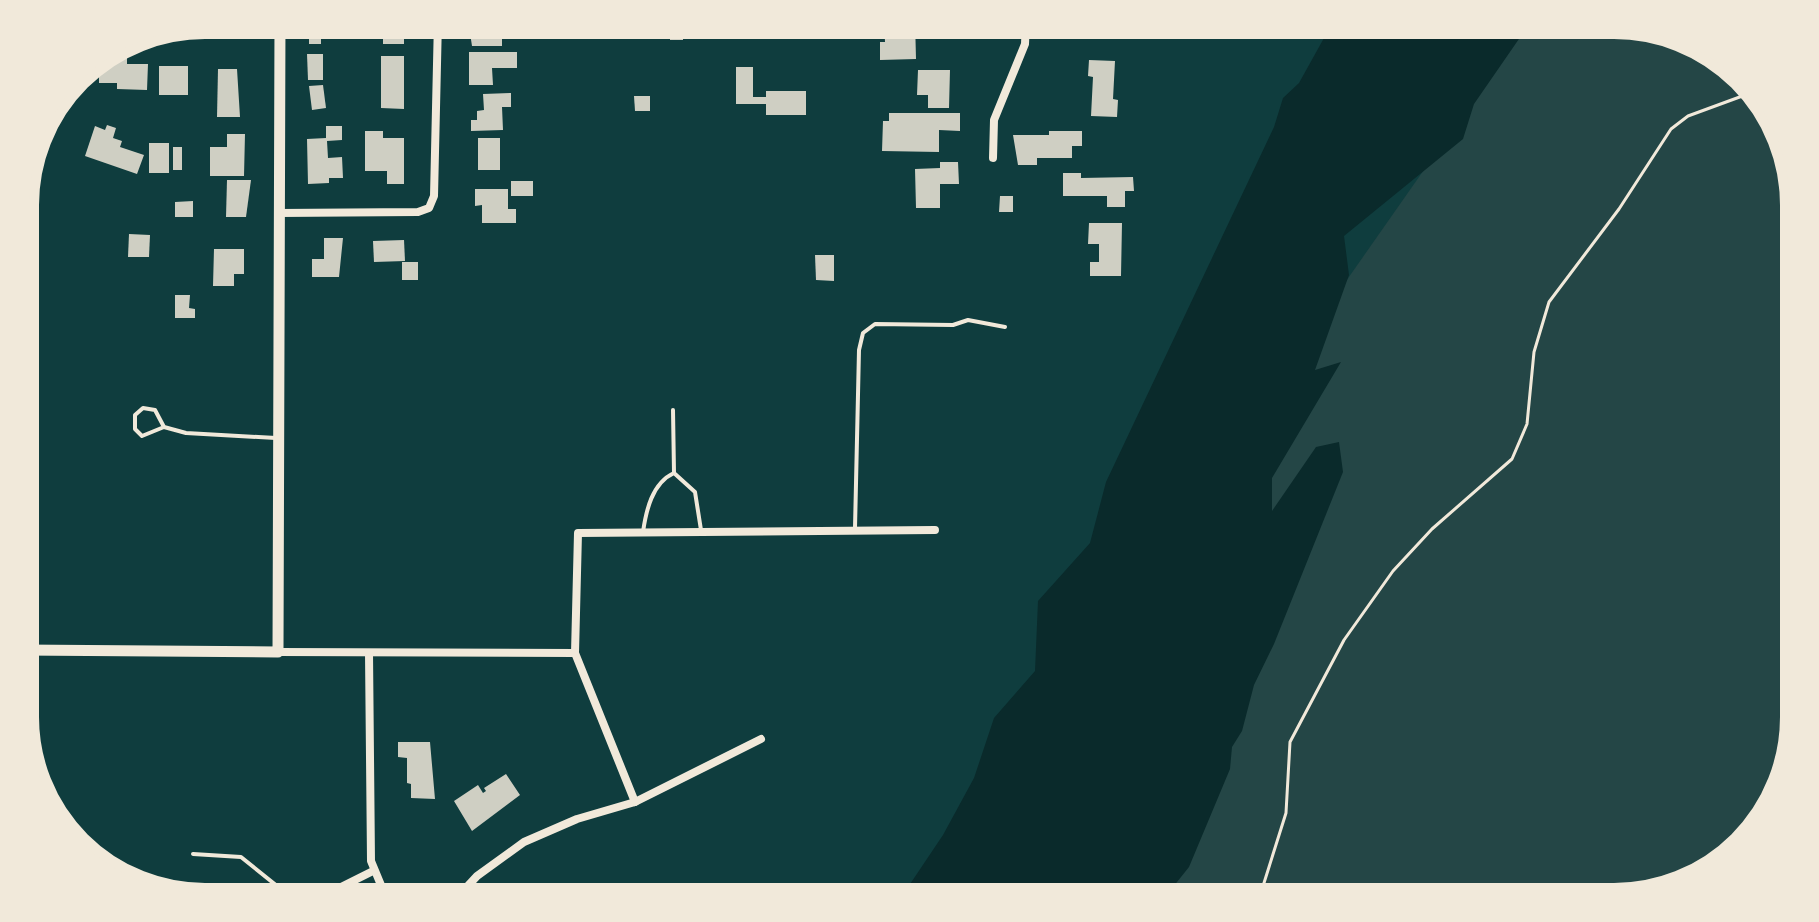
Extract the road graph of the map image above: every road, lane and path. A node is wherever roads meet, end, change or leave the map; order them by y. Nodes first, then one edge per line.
1 (280, 34) edge
2 (438, 34) edge
3 (1025, 34) edge
4 (1745, 95) edge
5 (993, 158) dead end
6 (279, 213) junction
7 (1005, 327) dead end
8 (673, 410) dead end
9 (164, 427) junction
10 (278, 438) junction
11 (674, 473) junction
12 (935, 530) dead end
13 (855, 531) junction
14 (643, 532) junction
15 (702, 532) junction
16 (34, 650) edge
17 (278, 652) junction
18 (369, 653) junction
19 (575, 653) junction
20 (761, 739) dead end
21 (635, 802) junction
22 (193, 854) dead end
23 (373, 871) junction
24 (280, 888) edge
25 (339, 888) edge
26 (381, 888) edge
27 (466, 888) edge
28 (1262, 888) edge

1 - 6 street
2 - 6 street
3 - 5 street
4 - 28 path
6 - 10 street
7 - 13 lane
8 - 11 lane
9 - 9 lane
9 - 10 lane
10 - 17 street
11 - 14 lane
11 - 15 lane
12 - 13 street
13 - 15 street
14 - 15 street
14 - 19 street
16 - 17 street
17 - 18 street
18 - 19 street
18 - 23 street
19 - 21 street
20 - 21 street
21 - 27 street
22 - 24 lane
23 - 25 street
23 - 26 street

